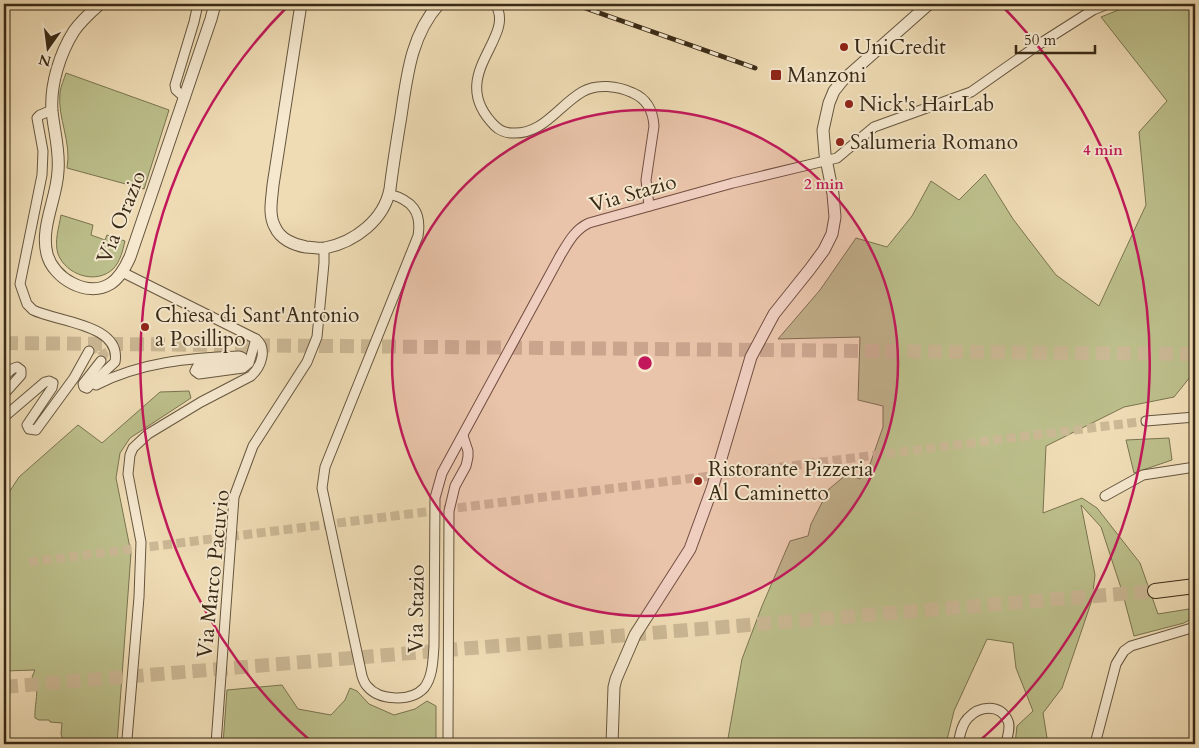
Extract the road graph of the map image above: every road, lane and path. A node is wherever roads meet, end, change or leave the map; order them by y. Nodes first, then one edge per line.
1 (100, 4) edge
2 (198, 4) edge
3 (215, 4) edge
4 (301, 4) edge
5 (439, 4) edge
6 (495, 4) edge
7 (929, 4) edge
8 (1108, 4) edge
9 (185, 98) junction
10 (52, 110) junction
11 (826, 160) junction
12 (389, 194) junction
13 (649, 206) junction
14 (324, 248) junction
15 (122, 272) junction
16 (256, 339) junction
17 (89, 350) dead end
18 (101, 361) dead end
19 (4, 376) edge
20 (86, 388) junction
21 (4, 394) edge
22 (4, 417) edge
23 (1195, 417) edge
24 (1146, 421) tunnel mouth
25 (463, 436) junction
26 (1195, 467) edge
27 (1105, 496) dead end
28 (1195, 586) edge
29 (1155, 591) tunnel mouth
30 (1195, 627) edge
31 (130, 744) edge
32 (216, 744) edge
33 (450, 744) edge
34 (612, 744) edge
35 (958, 744) edge
36 (1006, 744) edge
37 (1095, 744) edge

1 - 10 street, Via Orazio
2 - 9 street
3 - 9 street, Via Orazio
4 - 14 street
5 - 12 street
6 - 13 street
7 - 11 street
8 - 11 street, Via Stazio
9 - 15 street, Via Orazio
10 - 15 street, Via Orazio
10 - 20 street
11 - 13 street, Via Stazio
11 - 34 street
12 - 14 street
12 - 25 street, Via Stazio
13 - 25 street, Via Stazio
14 - 32 street, Via Marco Pacuvio
15 - 16 street
16 - 20 street
16 - 31 street
17 - 22 street
18 - 20 street
19 - 21 street
23 - 24 street
25 - 33 street
26 - 27 street
28 - 29 main road
30 - 37 street
35 - 36 street

